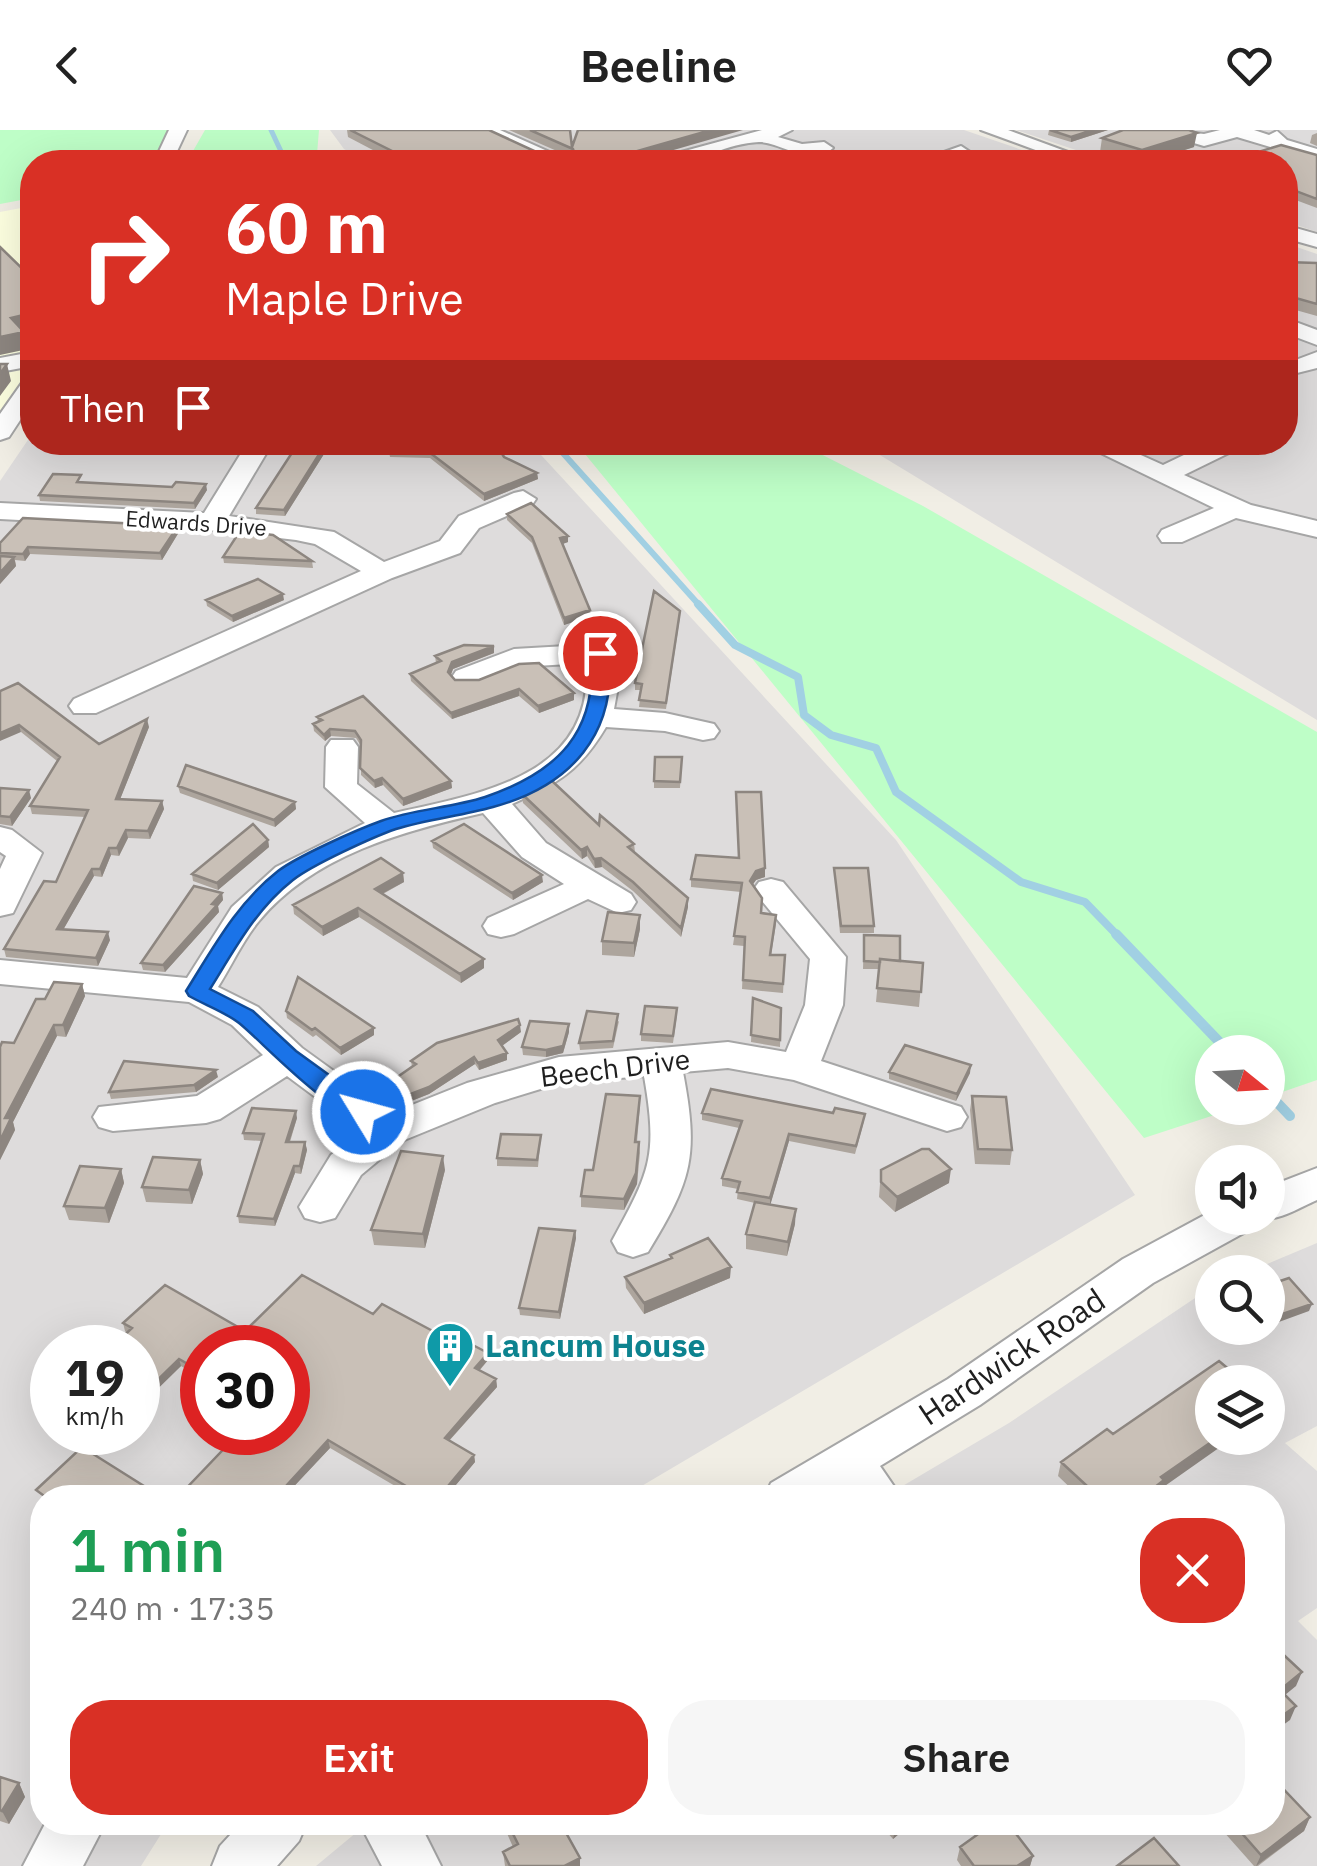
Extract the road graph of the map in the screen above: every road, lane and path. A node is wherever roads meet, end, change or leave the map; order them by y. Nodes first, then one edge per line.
1 (484, 130) edge
2 (730, 130) edge
3 (803, 130) edge
4 (990, 130) edge
5 (1184, 130) edge
6 (1236, 131) edge
7 (1276, 136) edge
8 (770, 137) edge
9 (824, 148) junction
10 (531, 150) edge
11 (716, 150) edge
12 (826, 150) edge
13 (1048, 150) edge
14 (1234, 150) edge
15 (20, 403) edge
16 (0, 432) edge
17 (252, 455) edge
18 (1118, 455) edge
19 (1206, 455) edge
20 (1162, 475) junction
21 (523, 500) dead end
22 (1236, 508) junction
23 (0, 511) edge
24 (212, 522) junction
25 (1317, 529) edge
26 (1172, 536) dead end
27 (382, 572) junction
28 (467, 677) edge
29 (84, 706) dead end
30 (596, 717) junction
31 (703, 731) dead end
32 (342, 747) dead end
33 (491, 802) junction
34 (388, 825) junction
35 (0, 837) edge
36 (771, 890) dead end
37 (0, 906) edge
38 (501, 926) dead end
39 (0, 972) edge
40 (197, 991) junction
41 (288, 1057) junction
42 (662, 1060) junction
43 (799, 1068) junction
44 (947, 1117) dead end
45 (113, 1118) dead end
46 (388, 1131) junction
47 (1317, 1183) edge
48 (1285, 1197) edge
49 (320, 1208) dead end
50 (1204, 1235) edge
51 (632, 1241) dead end
52 (864, 1481) edge
53 (70, 1835) edge
54 (267, 1835) edge
55 (395, 1835) edge
56 (50, 1866) edge
57 (240, 1866) edge
58 (412, 1866) edge

1 - 10 street
2 - 8 street
3 - 9 street
4 - 13 street
5 - 6 street
6 - 7 street
7 - 14 street
8 - 9 street
8 - 11 street
9 - 12 street
15 - 16 street
17 - 24 street
18 - 20 street
19 - 20 street
20 - 22 street
21 - 27 street
22 - 25 street
22 - 26 street
23 - 24 street, Edwards Drive
24 - 27 street, Edwards Drive
27 - 29 street
28 - 30 street
30 - 31 street
30 - 33 street
32 - 34 street
33 - 34 street
33 - 38 street
34 - 40 street
35 - 37 street
36 - 43 street
39 - 40 street
40 - 41 street
41 - 45 street
41 - 46 street
42 - 43 street, Beech Drive
42 - 46 street, Beech Drive
42 - 51 street
43 - 44 street, Beech Drive
46 - 49 street, Beech Drive
47 - 48 street
50 - 52 street, Hardwick Road
53 - 56 street
54 - 57 street
55 - 58 street

